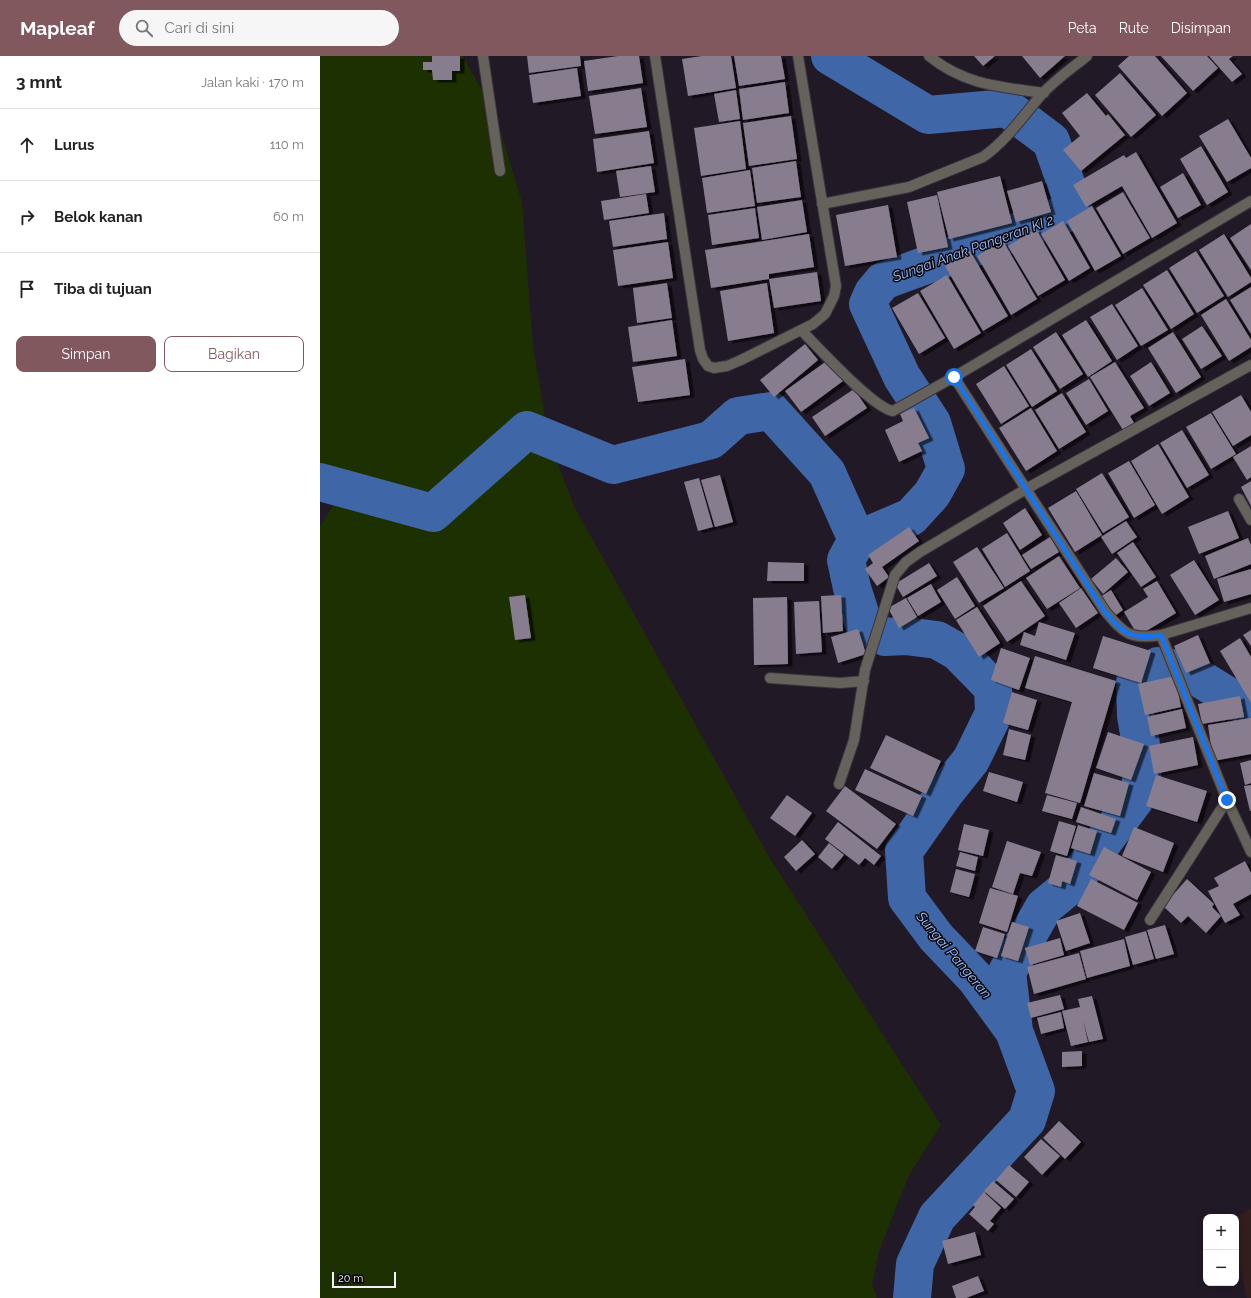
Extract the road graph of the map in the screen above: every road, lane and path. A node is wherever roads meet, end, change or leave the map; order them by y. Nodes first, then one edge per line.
1 (483, 56) edge
2 (655, 56) edge
3 (798, 56) edge
4 (929, 56) edge
5 (1087, 56) edge
6 (1044, 93) junction
7 (500, 170) dead end
8 (1251, 201) edge
9 (822, 204) junction
10 (801, 330) junction
11 (1251, 365) edge
12 (954, 377) junction
13 (1026, 489) junction
14 (1239, 499) dead end
15 (1251, 520) edge
16 (1251, 608) edge
17 (1161, 635) junction
18 (770, 678) dead end
19 (864, 681) junction
20 (839, 784) dead end
21 (1227, 800) junction
22 (1251, 852) edge
23 (1150, 920) dead end

1 - 7 street
2 - 10 street
3 - 9 street
4 - 6 street
5 - 6 street
6 - 9 street
8 - 12 street
9 - 10 street
10 - 12 street
11 - 13 street
12 - 13 street
13 - 17 street
13 - 19 street
14 - 15 street
16 - 17 street
17 - 21 street
18 - 19 street
19 - 20 street
21 - 22 street
21 - 23 street

